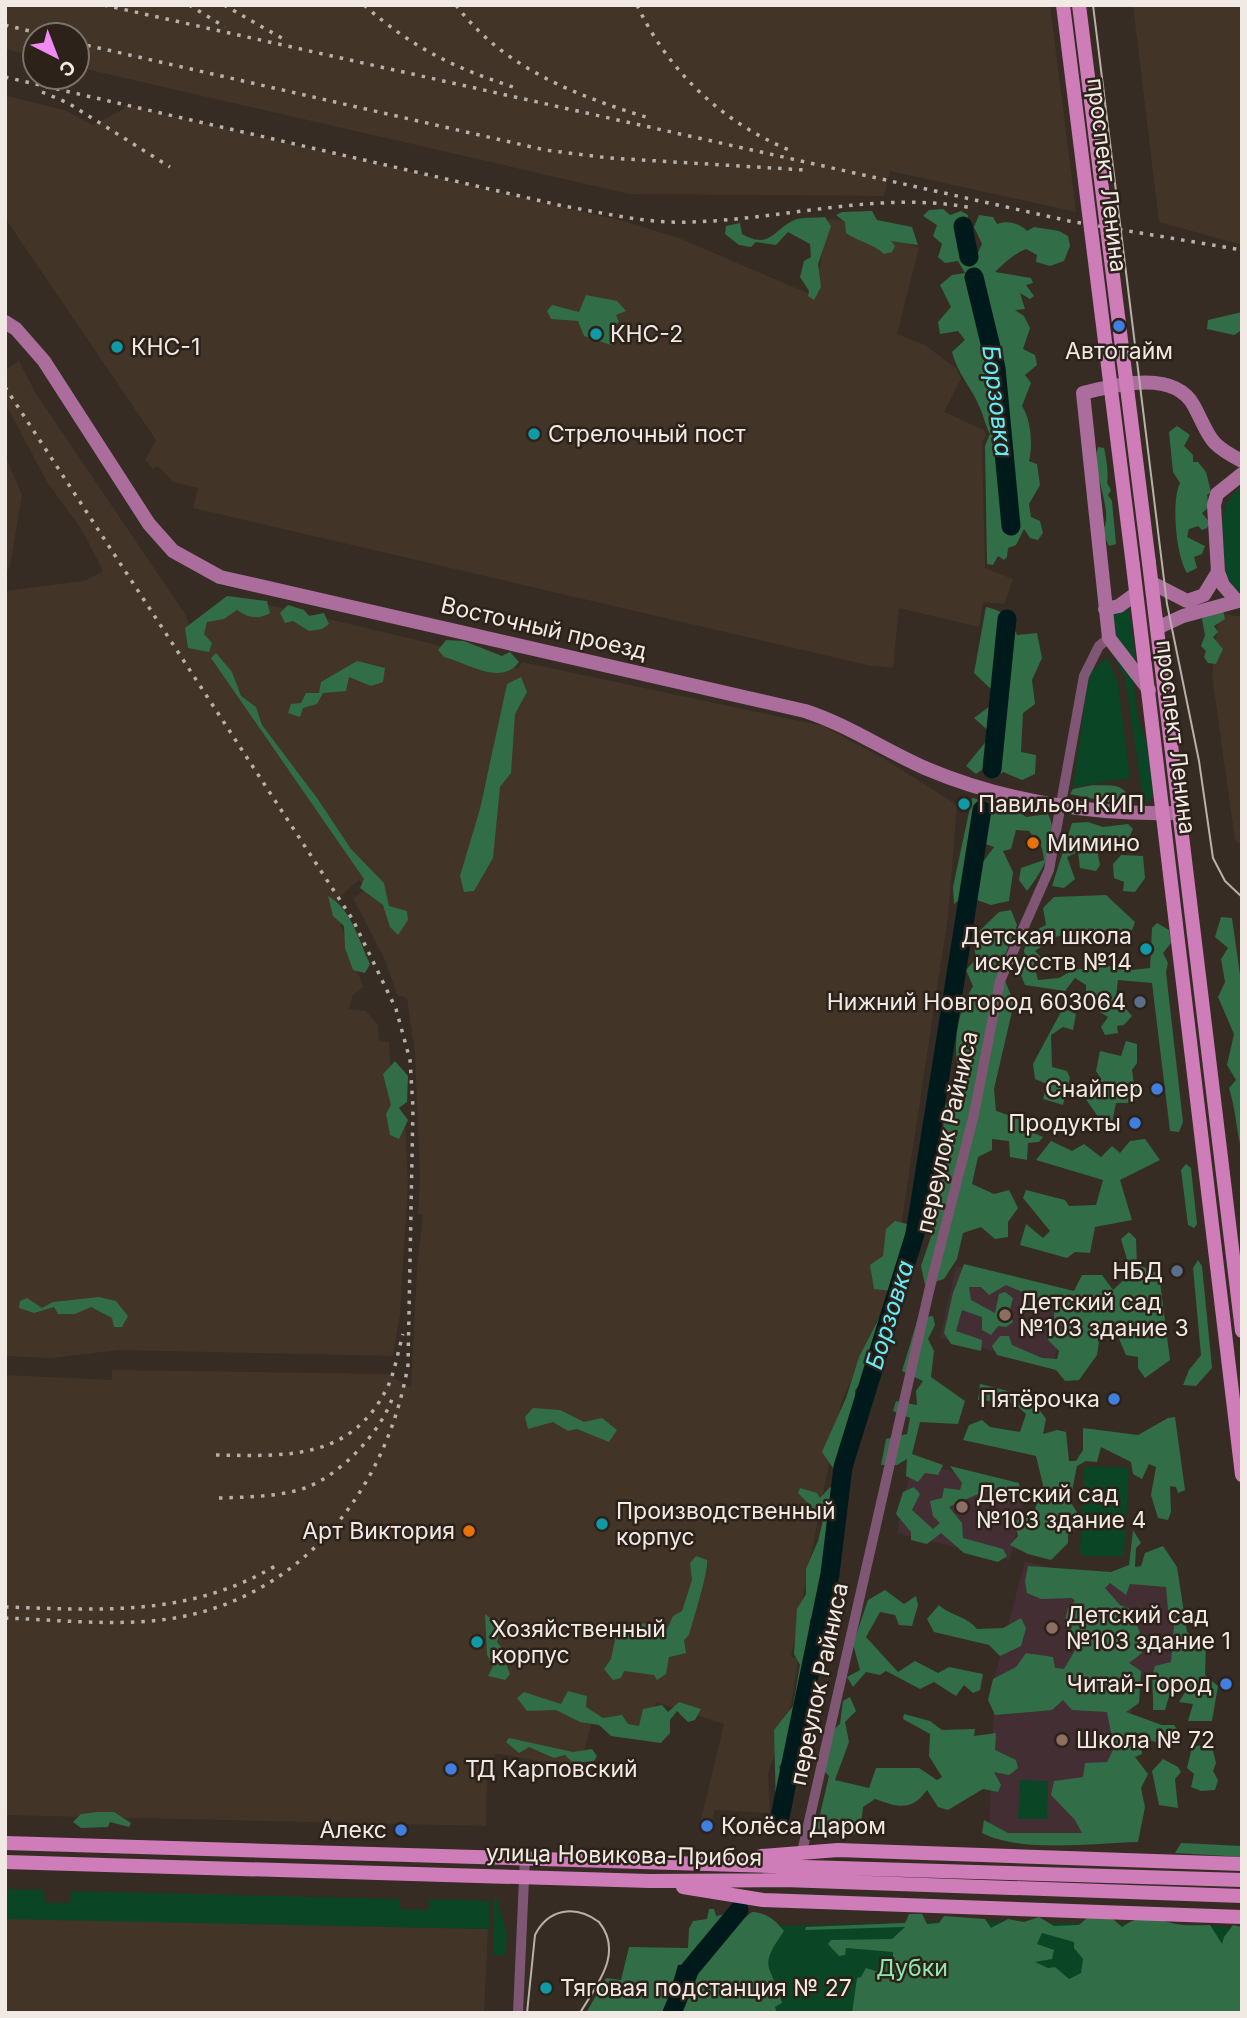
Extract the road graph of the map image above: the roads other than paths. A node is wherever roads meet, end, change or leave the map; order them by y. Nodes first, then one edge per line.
1 (1063, 5) edge
2 (1079, 5) edge
3 (5, 322) edge
4 (1242, 461) edge
5 (1242, 474) edge
6 (1218, 572) junction
7 (1152, 583) junction
8 (1134, 594) junction
9 (1239, 600) edge
10 (1105, 609) junction
11 (1157, 628) junction
12 (1109, 638) junction
13 (1149, 690) junction
14 (1062, 804) junction
15 (1180, 813) junction
16 (1164, 814) junction
17 (1242, 1331) edge
18 (1242, 1475) edge
19 (5, 1843) edge
20 (802, 1852) junction
21 (525, 1857) junction
22 (5, 1862) edge
23 (707, 1862) junction
24 (1242, 1864) edge
25 (524, 1877) junction
26 (1242, 1880) edge
27 (650, 1881) junction
28 (1242, 1896) edge
29 (1242, 1917) edge
30 (519, 2013) edge

1 - 8 main road, проспект Ленина, bridge
2 - 7 main road, проспект Ленина, bridge
3 - 14 street, Восточный проезд
4 - 10 street
5 - 6 street
6 - 7 street
6 - 9 street
7 - 11 main road, проспект Ленина
8 - 10 street
8 - 13 main road, проспект Ленина
9 - 11 street
10 - 12 street
11 - 15 main road, проспект Ленина
12 - 13 street
12 - 14 street, переулок Райниса
13 - 16 main road, проспект Ленина
14 - 16 street, Восточный проезд
14 - 20 street, переулок Райниса
15 - 16 street, Восточный проезд
15 - 17 main road, проспект Ленина
16 - 18 main road, проспект Ленина
19 - 21 main road, улица Новикова-Прибоя
20 - 23 main road
20 - 24 main road
21 - 23 main road, улица Новикова-Прибоя
21 - 25 street
22 - 25 main road, улица Новикова-Прибоя
23 - 26 main road, улица Новикова-Прибоя
25 - 27 main road, улица Новикова-Прибоя
25 - 30 street
27 - 28 main road, улица Новикова-Прибоя
27 - 29 main road

